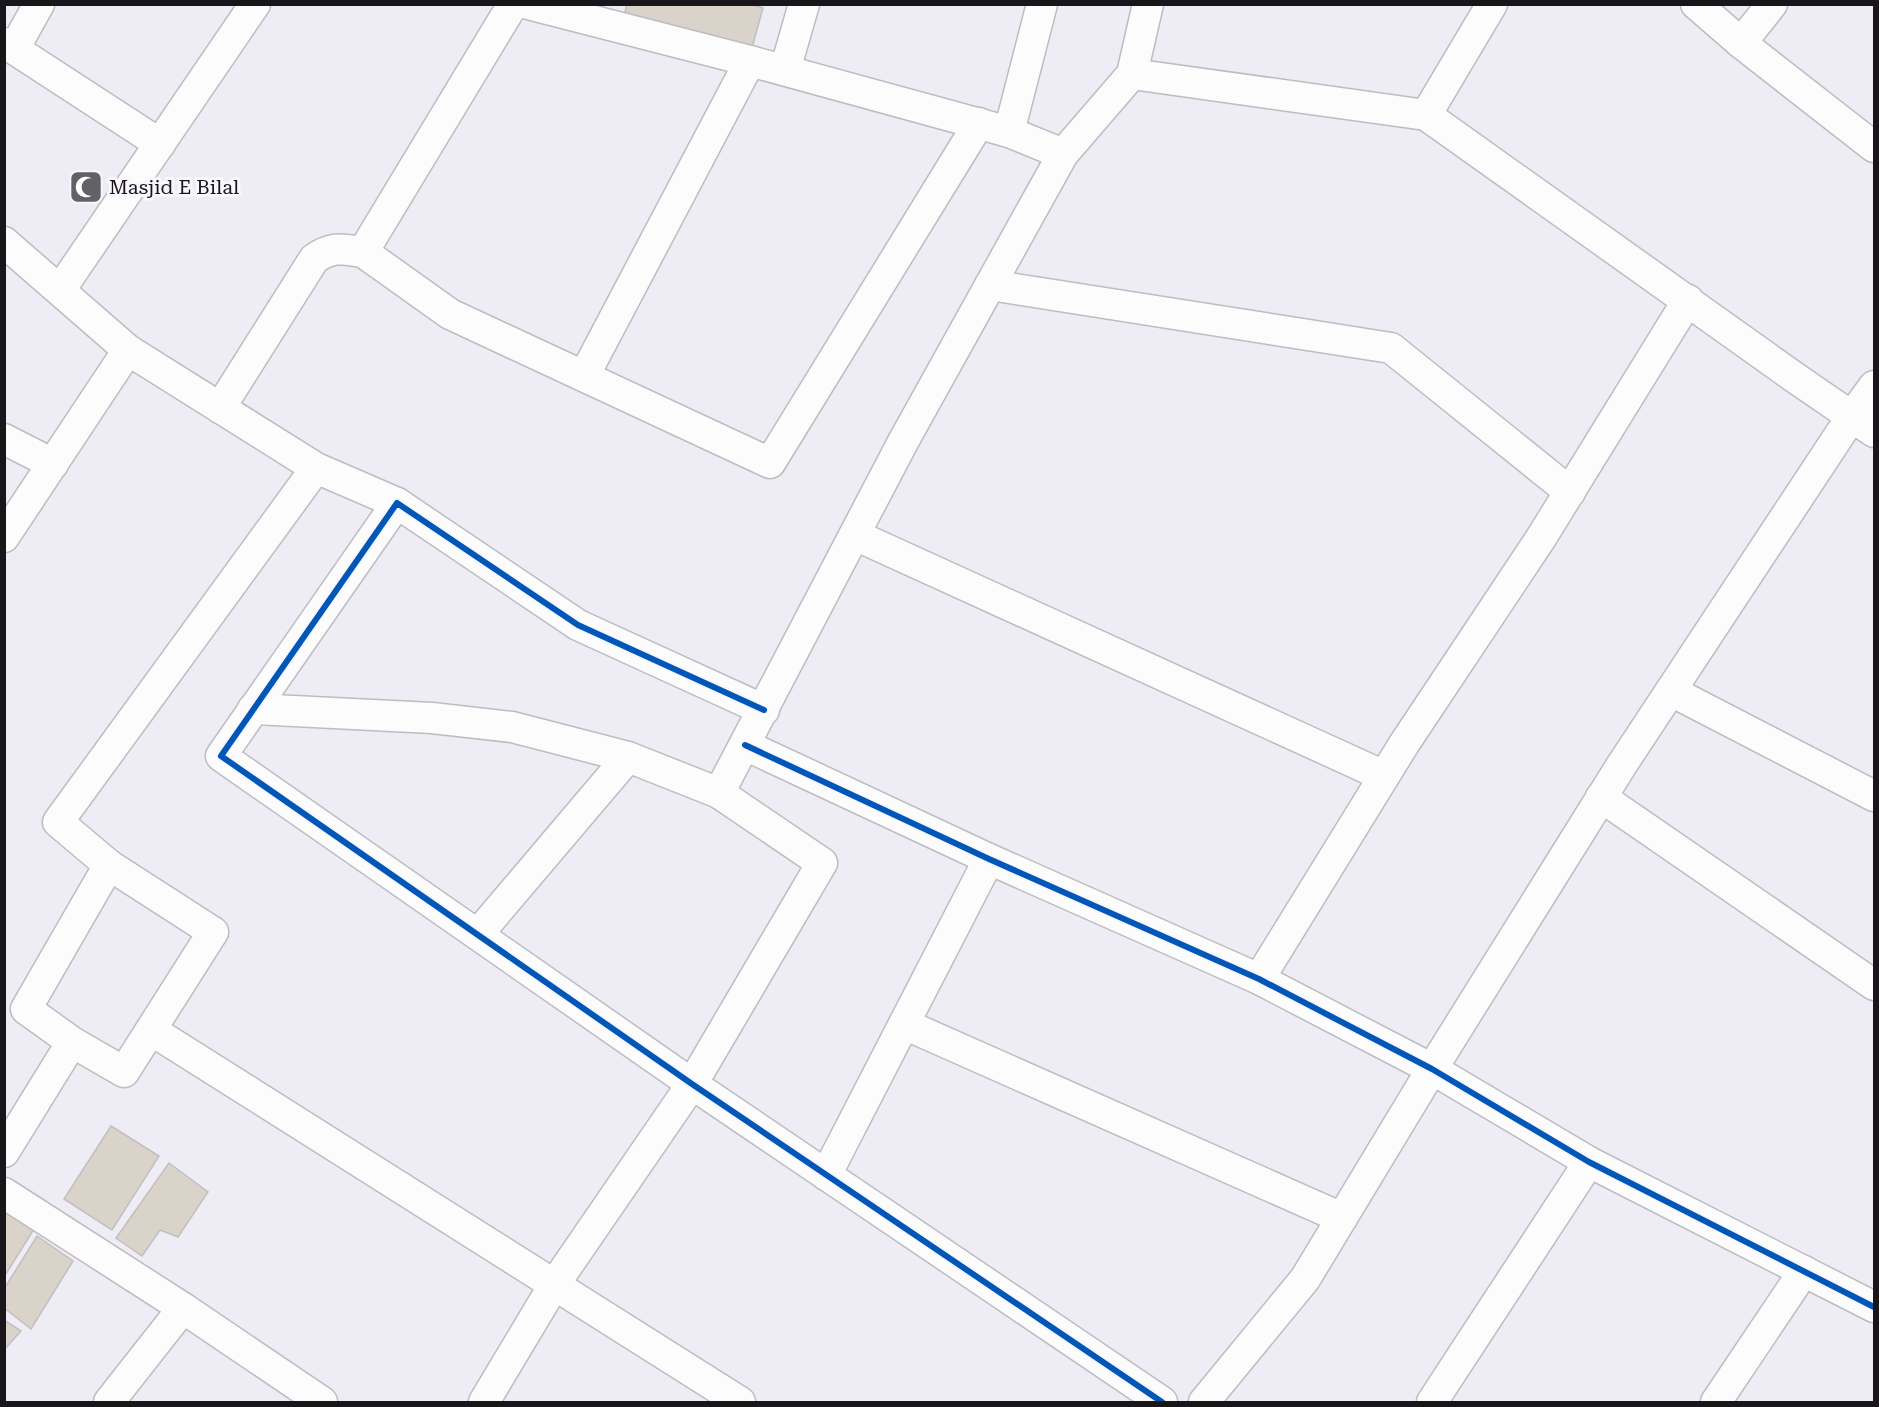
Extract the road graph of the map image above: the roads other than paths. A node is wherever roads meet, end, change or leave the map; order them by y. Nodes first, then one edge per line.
1 (39, 4) edge
2 (255, 4) edge
3 (513, 4) edge
4 (528, 4) edge
5 (804, 4) edge
6 (1042, 4) edge
7 (1148, 4) edge
8 (1696, 4) edge
9 (1772, 4) edge
10 (1482, 6) edge
11 (568, 9) edge
12 (1741, 43) junction
13 (9, 46) edge
14 (750, 61) junction
15 (784, 70) junction
16 (1132, 74) junction
17 (1426, 115) junction
18 (979, 123) junction
19 (1009, 132) junction
20 (160, 144) junction
21 (1875, 147) edge
22 (1063, 154) junction
23 (4, 242) edge
24 (363, 252) junction
25 (990, 285) junction
26 (60, 290) junction
27 (1688, 300) junction
28 (128, 350) junction
29 (584, 376) junction
30 (1875, 386) edge
31 (220, 408) junction
32 (1863, 424) edge
33 (4, 439) edge
34 (52, 464) junction
35 (316, 468) junction
36 (1570, 492) junction
37 (396, 503) junction
38 (855, 535) junction
39 (4, 537) edge
40 (1671, 691) junction
41 (253, 709) junction
42 (764, 710) junction
43 (745, 745) junction
44 (628, 757) junction
45 (1384, 776) junction
46 (719, 793) junction
47 (1875, 796) edge
48 (1602, 797) junction
49 (989, 859) junction
50 (109, 865) junction
51 (478, 934) junction
52 (1260, 979) junction
53 (1875, 985) edge
54 (15, 1001) edge
55 (904, 1024) junction
56 (151, 1030) junction
57 (72, 1042) junction
58 (1432, 1069) junction
59 (692, 1083) junction
60 (4, 1152) edge
61 (1588, 1161) junction
62 (826, 1174) junction
63 (4, 1193) edge
64 (1342, 1218) junction
65 (1804, 1271) junction
66 (555, 1285) junction
67 (1875, 1307) edge
68 (183, 1308) junction
69 (109, 1402) edge
70 (322, 1402) edge
71 (484, 1402) edge
72 (740, 1402) edge
73 (1162, 1402) edge
74 (1204, 1402) edge
75 (1432, 1402) edge
76 (1716, 1402) edge

1 - 13 street
2 - 20 street
3 - 24 street
4 - 11 street
5 - 15 street
6 - 19 street
7 - 16 street
8 - 12 street
9 - 12 street
10 - 17 street
11 - 14 street
12 - 21 street
13 - 20 street
14 - 15 street
14 - 29 street
15 - 18 street
16 - 17 street
16 - 22 street
17 - 27 street
18 - 19 street
18 - 29 street
19 - 22 street
20 - 26 street
22 - 25 street
23 - 26 street
24 - 29 street
24 - 31 street
25 - 36 street
25 - 38 street
26 - 28 street
27 - 32 street
27 - 36 street
28 - 31 street
28 - 34 street
30 - 32 street
31 - 35 street
32 - 40 street
33 - 34 street
34 - 39 street
35 - 37 street
35 - 50 street
36 - 45 street
37 - 41 street
37 - 42 street
38 - 42 street
38 - 45 street
40 - 47 street
40 - 48 street
41 - 44 street
41 - 51 street
42 - 43 street
43 - 46 street
43 - 49 street
44 - 46 street
44 - 51 street
45 - 52 street
46 - 59 street
48 - 53 street
48 - 58 street
49 - 52 street
49 - 55 street
50 - 54 street
50 - 56 street
51 - 59 street
52 - 58 street
54 - 57 street
55 - 62 street
55 - 64 street
56 - 57 street
56 - 66 street
57 - 60 street
58 - 61 street
58 - 64 street
59 - 62 street
59 - 66 street
61 - 65 street
61 - 75 street
62 - 73 street
63 - 68 street
64 - 74 street
65 - 67 street
65 - 76 street
66 - 71 street
66 - 72 street
68 - 69 street
68 - 70 street

